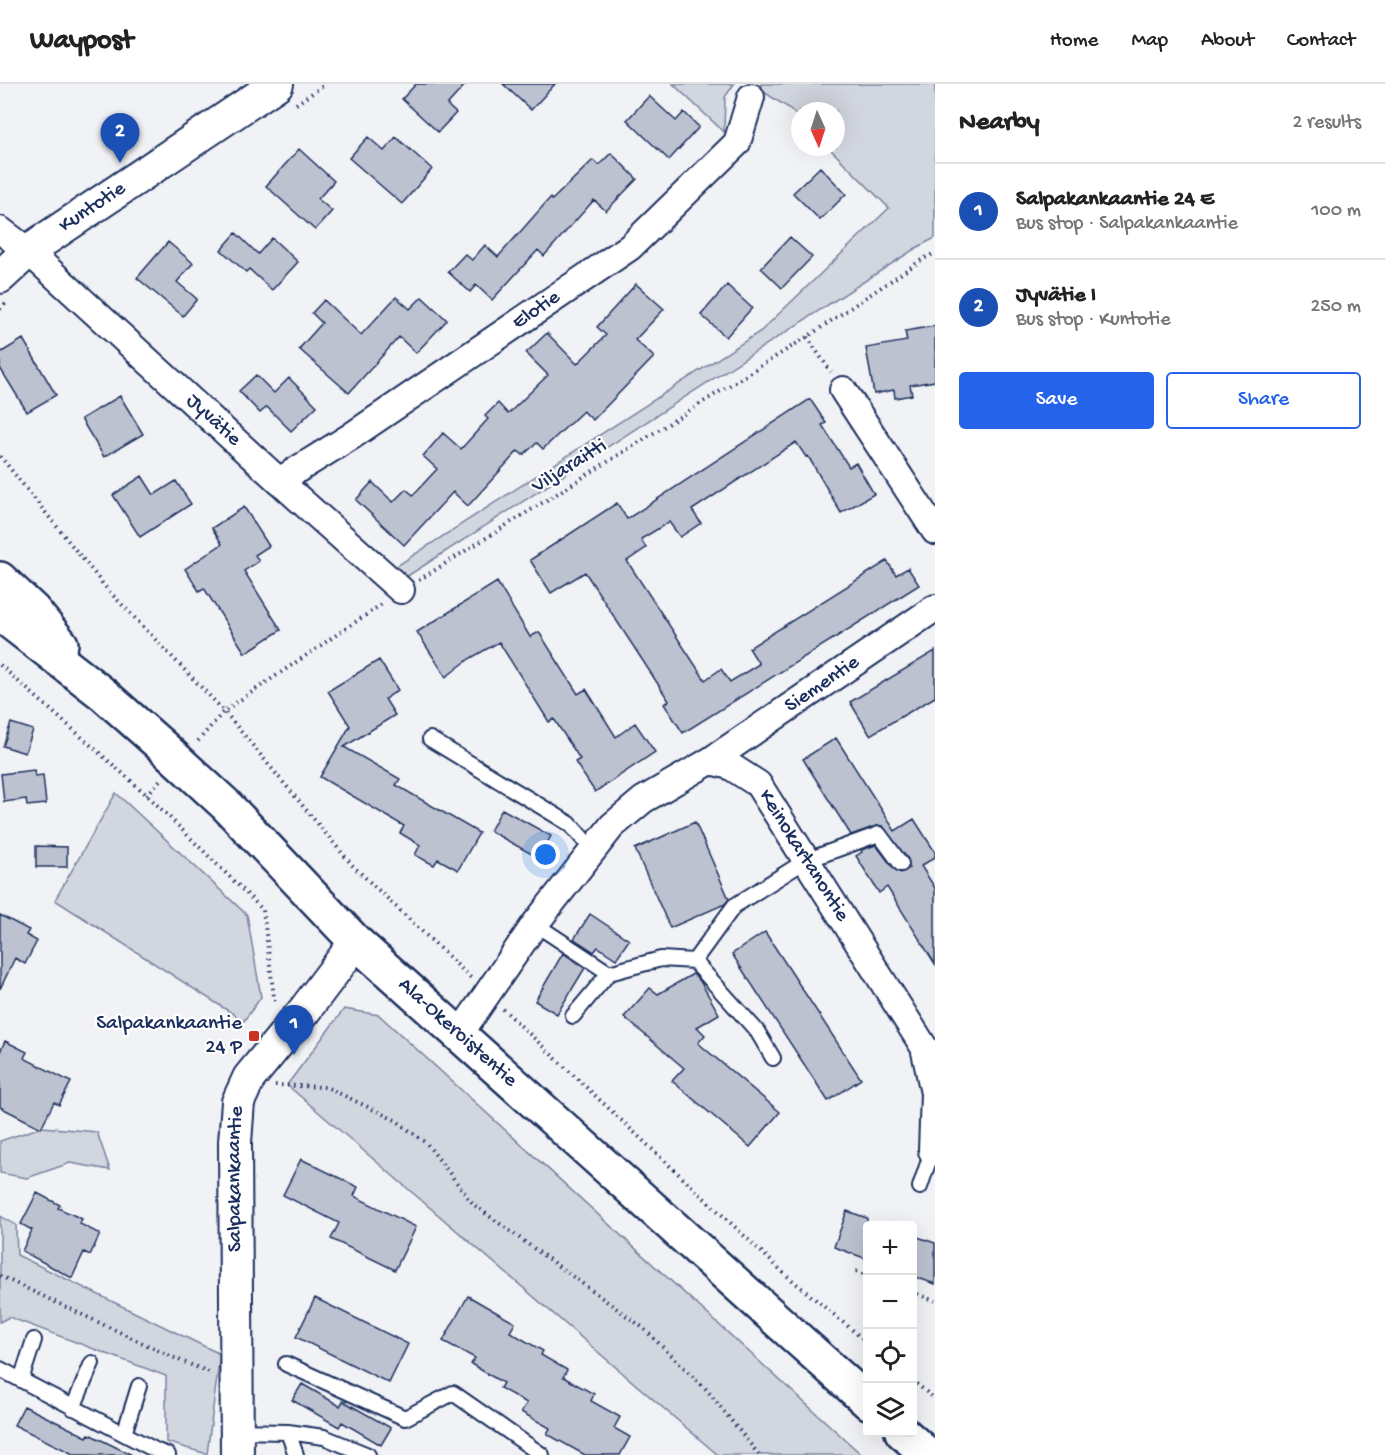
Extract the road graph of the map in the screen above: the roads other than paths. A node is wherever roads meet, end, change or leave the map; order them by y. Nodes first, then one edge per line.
1 (277, 84) edge
2 (751, 97) dead end
3 (0, 230) edge
4 (28, 251) junction
5 (0, 277) edge
6 (843, 390) road end
7 (279, 481) junction
8 (935, 531) edge
9 (0, 579) edge
10 (401, 591) road end
11 (935, 608) edge
12 (0, 614) edge
13 (103, 694) junction
14 (430, 739) dead end
15 (710, 761) junction
16 (592, 849) junction
17 (806, 861) junction
18 (901, 864) dead end
19 (535, 924) junction
20 (357, 942) junction
21 (694, 961) junction
22 (609, 973) junction
23 (573, 1016) dead end
24 (459, 1035) junction
25 (773, 1058) dead end
26 (933, 1151) edge
27 (920, 1187) dead end
28 (34, 1340) dead end
29 (92, 1363) dead end
30 (822, 1363) junction
31 (286, 1364) dead end
32 (0, 1369) edge
33 (21, 1380) junction
34 (139, 1386) dead end
35 (863, 1399) edge
36 (863, 1406) edge
37 (73, 1408) junction
38 (288, 1432) junction
39 (124, 1434) junction
40 (894, 1437) edge
41 (908, 1437) edge
42 (237, 1443) edge
43 (168, 1455) edge
44 (296, 1455) edge
45 (368, 1455) edge
46 (542, 1455) edge
47 (910, 1455) edge
48 (928, 1455) edge

1 - 4 street, Kuntotie
2 - 7 street, Elotie
3 - 4 street, Jyvätie
4 - 5 street, Kuntotie
4 - 7 street, Jyvätie
6 - 8 street
7 - 10 street, Jyvätie
9 - 13 main road, Ala-Okeroistentie
11 - 15 street, Siementie
12 - 13 main road, Ala-Okeroistentie
13 - 20 main road, Ala-Okeroistentie
14 - 16 lane
15 - 16 street
15 - 17 street, Keinokartanontie
16 - 19 street
17 - 18 lane
17 - 21 lane
17 - 26 street, Keinokartanontie
19 - 22 lane
19 - 24 street
20 - 24 main road, Ala-Okeroistentie
20 - 42 street, Salpakankaantie
21 - 22 lane
21 - 25 lane
22 - 23 lane
24 - 30 main road, Ala-Okeroistentie
26 - 27 lane
28 - 33 lane
29 - 37 lane
30 - 35 main road, Ala-Okeroistentie
30 - 36 main road, Ala-Okeroistentie
31 - 46 lane
32 - 33 lane
33 - 37 lane
34 - 39 lane
37 - 39 lane
38 - 42 lane
38 - 44 lane
38 - 45 lane
39 - 43 lane
40 - 47 main road
41 - 48 main road

